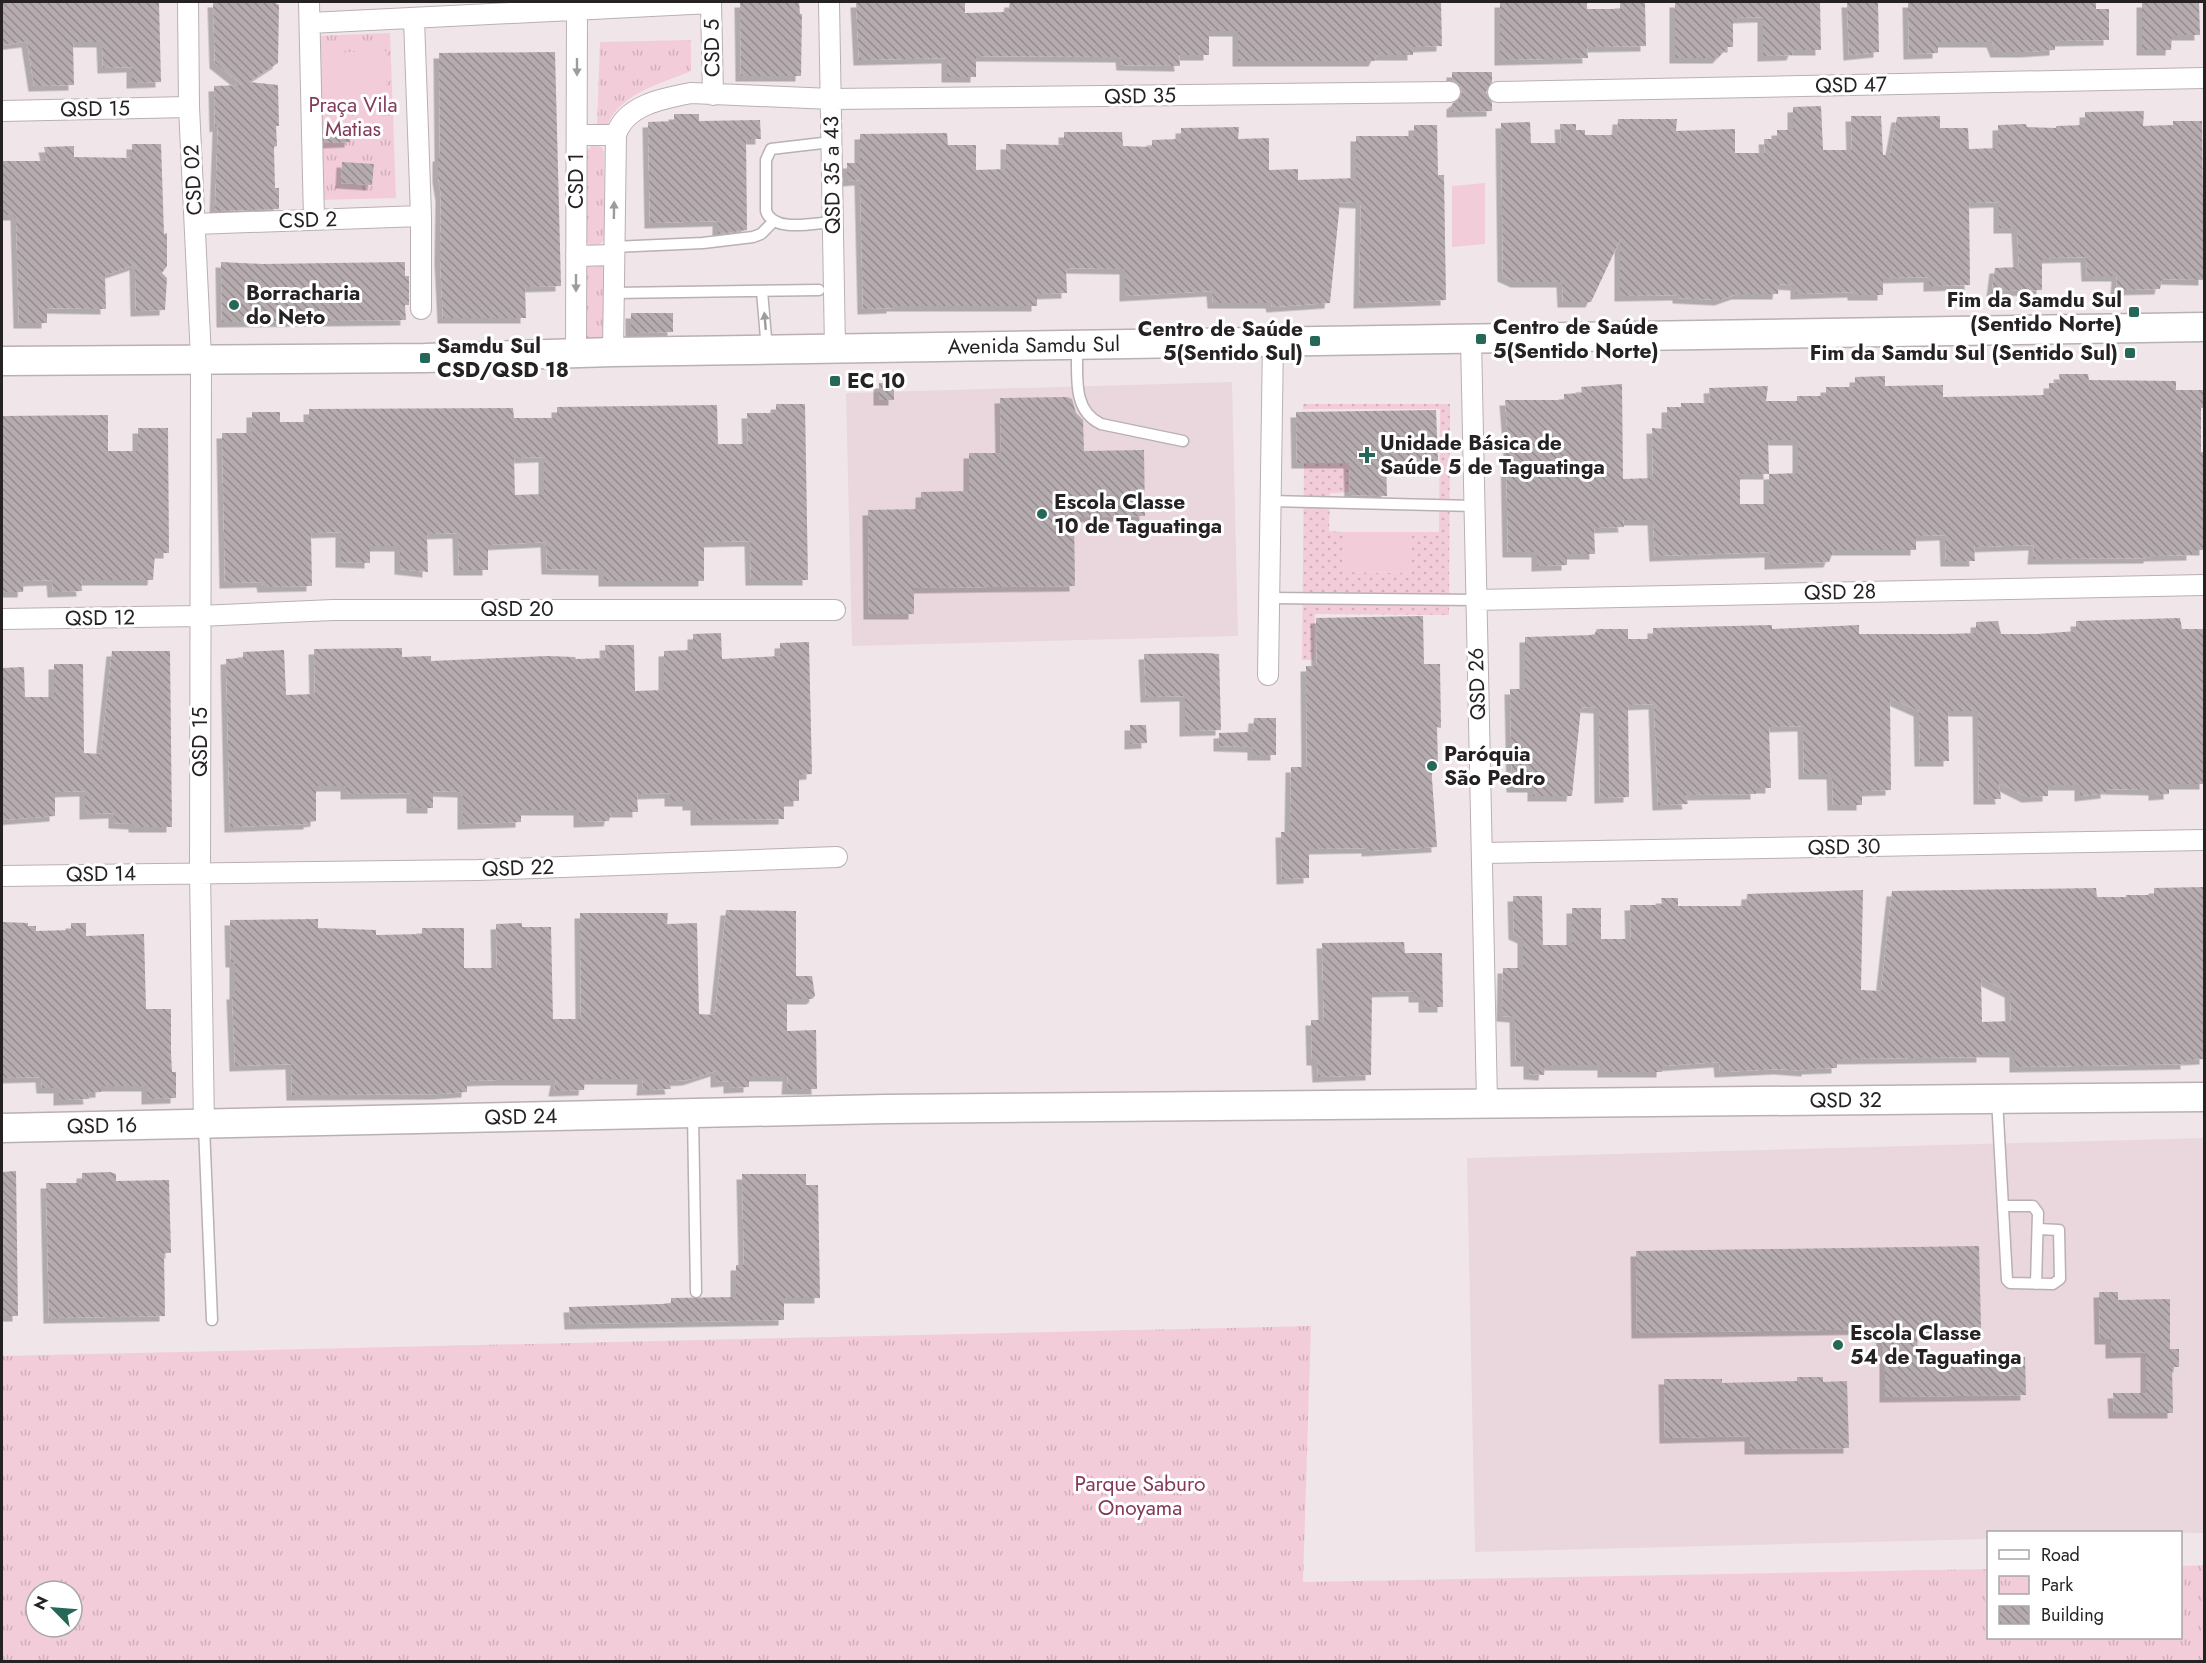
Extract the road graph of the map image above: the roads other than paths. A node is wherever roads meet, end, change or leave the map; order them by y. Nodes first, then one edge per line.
1 (188, 2) edge
2 (309, 2) edge
3 (711, 2) edge
4 (829, 2) edge
5 (577, 9) junction
6 (414, 19) junction
7 (310, 23) junction
8 (2205, 78) edge
9 (1450, 92) dead end
10 (1498, 92) dead end
11 (713, 95) junction
12 (831, 99) junction
13 (189, 107) junction
14 (2, 111) edge
15 (577, 135) junction
16 (616, 135) junction
17 (831, 142) junction
18 (421, 216) junction
19 (314, 220) junction
20 (773, 222) junction
21 (832, 222) junction
22 (195, 224) junction
23 (613, 251) junction
24 (576, 256) junction
25 (819, 290) dead end
26 (762, 291) junction
27 (614, 293) junction
28 (421, 309) dead end
29 (2205, 327) edge
30 (1471, 339) junction
31 (1273, 341) junction
32 (1077, 345) junction
33 (835, 349) junction
34 (767, 350) junction
35 (613, 352) junction
36 (576, 354) junction
37 (201, 358) junction
38 (2, 361) edge
39 (1183, 441) dead end
40 (1270, 501) junction
41 (1474, 506) junction
42 (2205, 585) edge
43 (1269, 598) junction
44 (1475, 600) junction
45 (836, 610) dead end
46 (200, 616) junction
47 (2, 619) edge
48 (1268, 675) dead end
49 (2205, 840) edge
50 (1483, 854) junction
51 (837, 857) dead end
52 (200, 872) junction
53 (2, 876) edge
54 (2205, 1097) edge
55 (1997, 1098) junction
56 (1488, 1102) junction
57 (837, 1112) joint
58 (693, 1115) junction
59 (204, 1125) junction
60 (2, 1128) edge
61 (2003, 1206) junction
62 (2038, 1228) junction
63 (2036, 1284) junction
64 (696, 1292) dead end
65 (212, 1320) dead end

1 - 13 street, CSD 02
2 - 7 street
3 - 5 street
3 - 11 street, CSD 5
4 - 12 street, QSD 35 a 43
5 - 6 street
5 -> 15 street, CSD 1
6 - 7 street
6 - 18 street
7 - 19 street
8 - 10 street, QSD 47
9 - 12 street, QSD 35
11 - 12 street, QSD 35
11 - 16 street, QSD 35
12 - 17 street, QSD 35 a 43
13 - 14 street, QSD 15
13 - 22 street, CSD 02
15 - 16 street
15 - 24 street, CSD 1
23 -> 16 street
17 - 20 lane
17 - 21 street, QSD 35 a 43
18 - 19 street, CSD 2
18 - 28 street
19 - 22 street, CSD 2
20 - 21 lane
20 - 23 lane
21 - 33 street, QSD 35 a 43
22 - 37 street, CSD 02
23 - 24 street
23 - 27 street
24 -> 36 street, CSD 1
25 - 26 lane
26 - 27 lane
34 -> 26 lane
27 - 35 street
29 - 30 street, Avenida Samdu Sul
30 - 31 street, Avenida Samdu Sul
30 - 41 street, QSD 26
31 - 32 street, Avenida Samdu Sul
31 - 40 street
32 - 33 street, Avenida Samdu Sul
32 - 39 lane
33 - 34 street, Avenida Samdu Sul
34 - 35 street, Avenida Samdu Sul
35 - 36 street, Avenida Samdu Sul
36 - 37 street, Avenida Samdu Sul
37 - 38 street, Avenida Samdu Sul
37 - 46 street, QSD 15
40 - 41 lane
40 - 43 street
41 - 44 street, QSD 26
42 - 44 street, QSD 28
43 - 44 lane
43 - 48 street
44 - 50 street, QSD 26
45 - 46 street, QSD 20
46 - 47 street, QSD 12
46 - 52 street, QSD 15
49 - 50 street, QSD 30
50 - 56 street, QSD 26
51 - 52 street, QSD 22
52 - 53 street, QSD 14
52 - 59 street, QSD 15
54 - 55 street, QSD 32
55 - 56 street, QSD 32
55 - 61 lane
56 - 57 street, QSD 32
57 - 58 street, QSD 24
58 - 59 street, QSD 24
58 - 64 lane
59 - 60 street, QSD 16
59 - 65 lane
61 - 62 lane
61 - 63 lane
62 - 63 lane
62 - 63 lane

